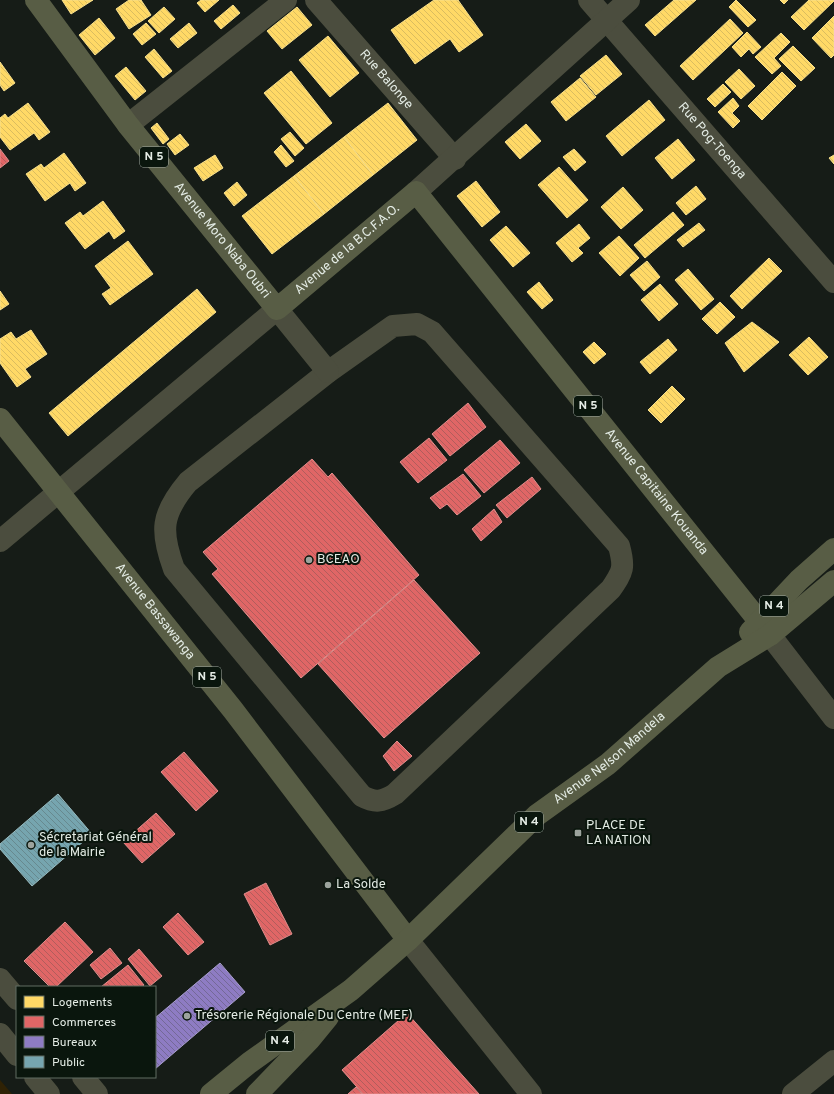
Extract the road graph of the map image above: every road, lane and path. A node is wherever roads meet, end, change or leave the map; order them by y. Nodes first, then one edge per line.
1 (36, 0) edge
2 (286, 0) edge
3 (316, 0) edge
4 (589, 0) edge
5 (630, 0) edge
6 (606, 20) junction
7 (128, 125) junction
8 (455, 159) junction
9 (416, 192) junction
10 (834, 282) edge
11 (277, 309) junction
12 (328, 372) junction
13 (0, 419) edge
14 (59, 490) junction
15 (0, 541) edge
16 (834, 549) edge
17 (834, 581) edge
18 (765, 628) junction
19 (834, 718) edge
20 (408, 940) junction
21 (0, 979) edge
22 (351, 990) junction
23 (16, 998) edge
24 (0, 1034) edge
25 (16, 1054) edge
26 (834, 1061) edge
27 (36, 1078) edge
28 (84, 1078) edge
29 (49, 1094) edge
30 (97, 1094) edge
31 (211, 1094) edge
32 (257, 1094) edge
33 (532, 1094) edge
34 (793, 1094) edge

1 - 7 highway, Avenue Moro Naba Oubri / N 5
2 - 7 street
3 - 8 street, Rue Balonge
4 - 6 street, Rue Pog-Toenga
5 - 6 street, Avenue de la B.C.F.A.O.
6 - 8 street, Avenue de la B.C.F.A.O.
6 - 10 street, Rue Pog-Toenga
7 - 11 highway, Avenue Moro Naba Oubri / N 5
8 - 9 street, Avenue de la B.C.F.A.O.
9 - 11 highway, Avenue de la B.C.F.A.O.
9 - 18 highway, Avenue Capitaine Kouanda / N 5
11 - 12 street
11 - 14 street, Avenue de la B.C.F.A.O.
12 - 12 street
13 - 14 highway, Avenue Bassawanga / N 5
14 - 15 street, Avenue de la B.C.F.A.O.
14 - 20 highway, Avenue Bassawanga / N 5
16 - 18 highway, N 4
17 - 18 highway, N 4
18 - 19 street, Avenue Capitaine Kouanda
18 - 20 highway, Avenue Nelson Mandela / N 4
20 - 22 highway, Avenue Nelson Mandela / N 4
20 - 33 street
21 - 23 street
22 - 31 highway, Avenue Nelson Mandela / N 4
22 - 32 highway, Avenue Nelson Mandela / N 4
24 - 25 street
26 - 34 street
27 - 29 street
28 - 30 street

